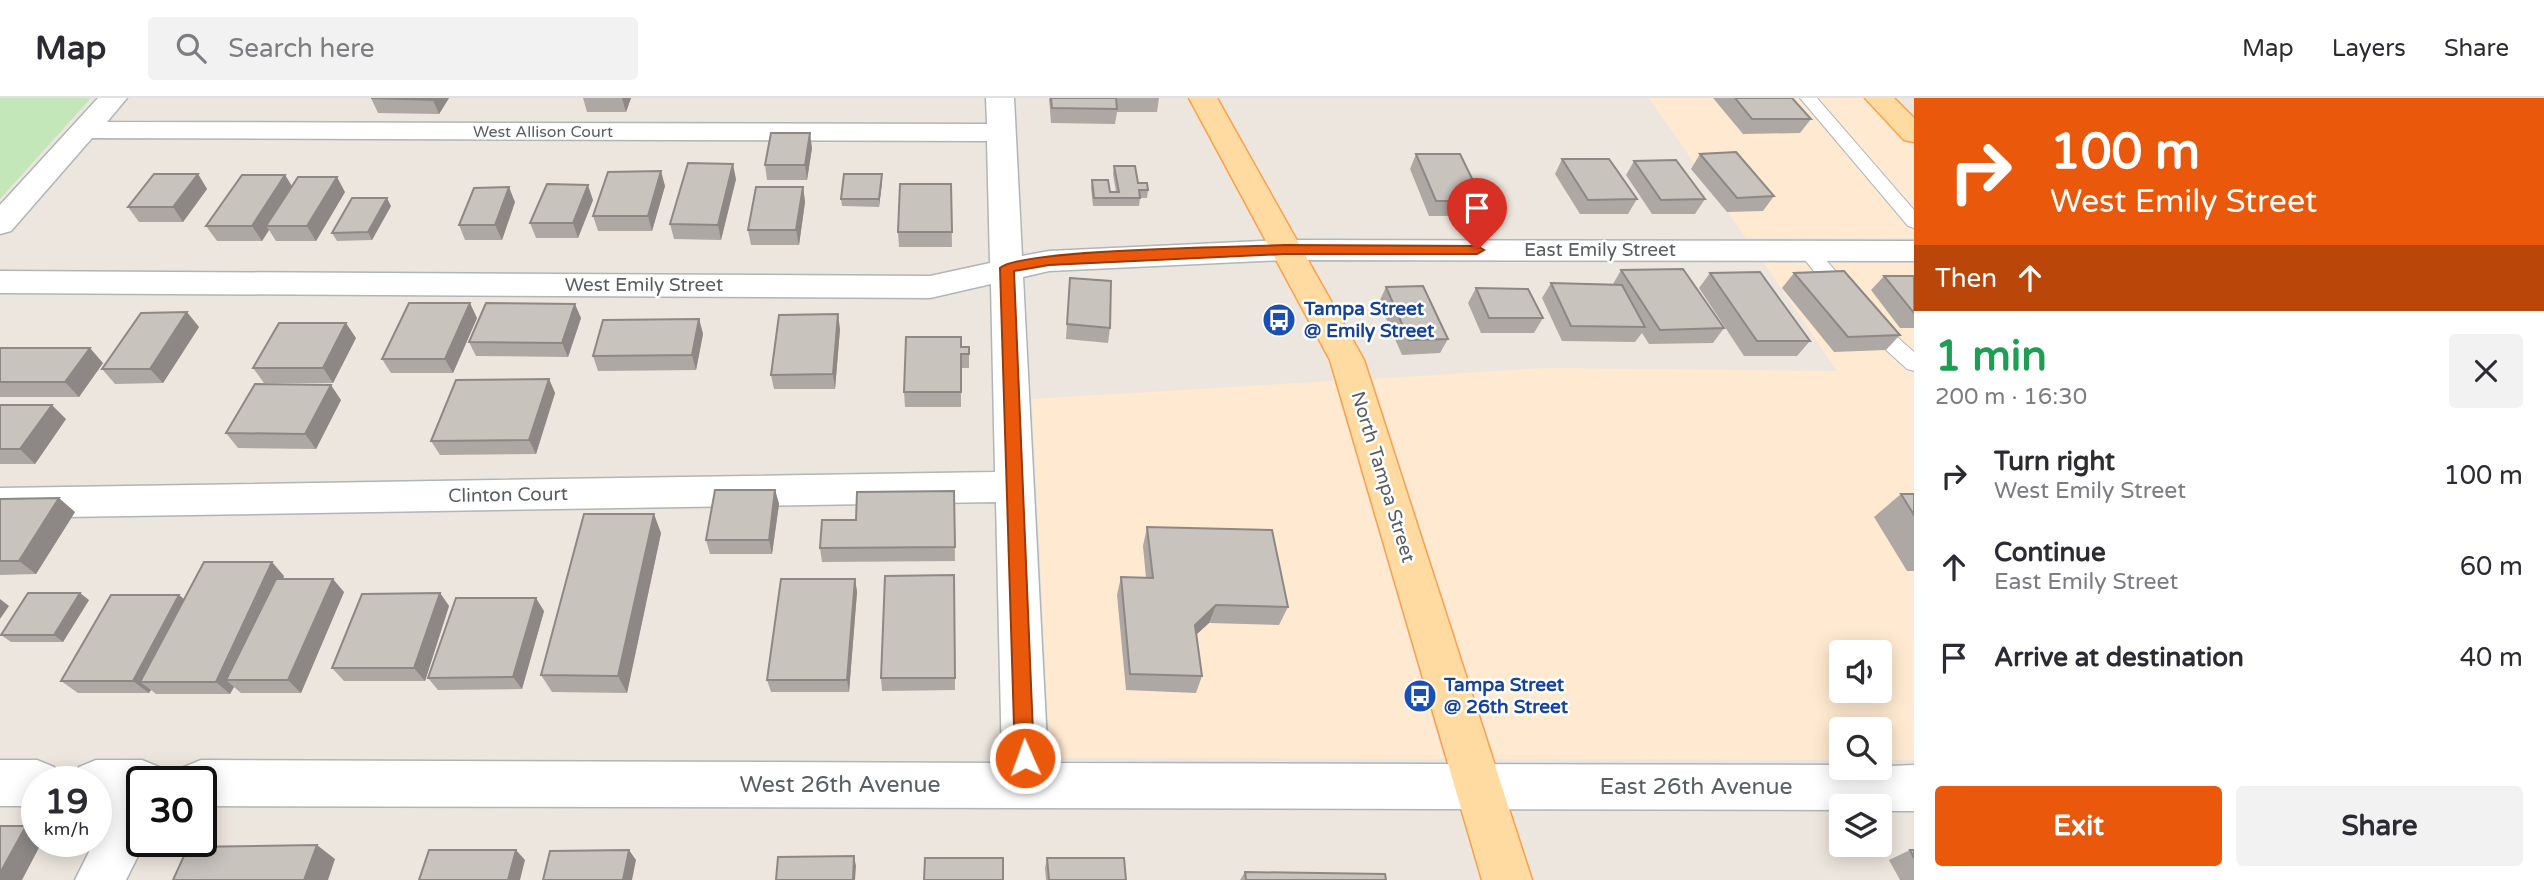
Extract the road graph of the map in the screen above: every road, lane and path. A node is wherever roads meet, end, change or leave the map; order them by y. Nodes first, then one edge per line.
1 (113, 98) edge
2 (1203, 98) edge
3 (1808, 98) edge
4 (1880, 98) edge
5 (1001, 116) edge
6 (84, 130) junction
7 (1914, 134) edge
8 (1914, 222) edge
9 (0, 224) edge
10 (1285, 250) junction
11 (1807, 250) junction
12 (1914, 251) edge
13 (1007, 268) junction
14 (0, 282) edge
15 (1914, 364) edge
16 (1016, 487) junction
17 (0, 503) edge
18 (0, 783) edge
19 (21, 783) edge
20 (217, 783) edge
21 (1026, 786) junction
22 (1478, 786) junction
23 (1914, 788) edge
24 (126, 829) edge
25 (100, 880) edge
26 (1507, 880) edge

1 - 6 street
2 - 10 main road, North Tampa Street
3 - 8 lane
4 - 7 main road
5 - 6 street, West Allison Court
5 - 13 street
6 - 9 street
10 - 11 street, East Emily Street
10 - 13 street, West Emily Street
10 - 22 main road, North Tampa Street
11 - 12 street, East Emily Street
11 - 15 lane
13 - 14 street, West Emily Street
13 - 16 street
16 - 17 street, Clinton Court
16 - 21 street
18 - 19 street
20 - 21 street, West 26th Avenue
21 - 22 street, West 26th Avenue
22 - 23 street, East 26th Avenue
22 - 26 main road, North Tampa Street
24 - 25 street

